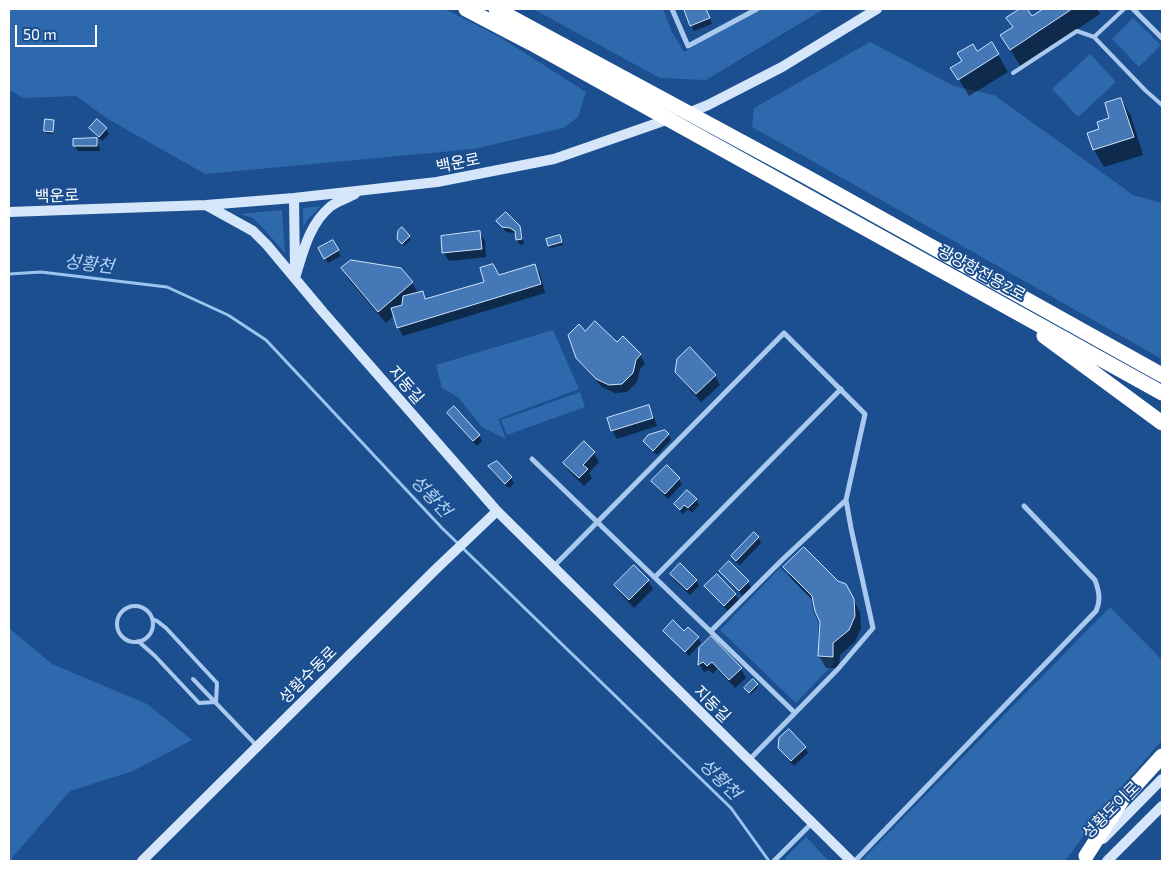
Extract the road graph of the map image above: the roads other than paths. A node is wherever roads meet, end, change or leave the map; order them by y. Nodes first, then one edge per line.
1 (466, 9) edge
2 (496, 9) edge
3 (672, 9) edge
4 (757, 9) edge
5 (877, 9) edge
6 (1124, 9) edge
7 (1133, 9) edge
8 (1094, 37) junction
9 (1162, 38) edge
10 (1014, 73) dead end
11 (1162, 105) edge
12 (362, 191) junction
13 (294, 198) junction
14 (206, 206) junction
15 (9, 212) edge
16 (295, 278) junction
17 (992, 298) junction
18 (1162, 375) edge
19 (841, 390) junction
20 (1162, 393) edge
21 (1162, 423) edge
22 (532, 459) dead end
23 (846, 500) junction
24 (1024, 506) dead end
25 (497, 510) junction
26 (597, 521) junction
27 (553, 567) junction
28 (655, 577) junction
29 (152, 619) junction
30 (711, 631) junction
31 (138, 642) junction
32 (193, 679) dead end
33 (216, 702) junction
34 (795, 713) junction
35 (258, 746) junction
36 (1162, 756) edge
37 (749, 760) junction
38 (1162, 779) edge
39 (1162, 806) edge
40 (812, 822) junction
41 (1083, 858) edge
42 (142, 861) edge
43 (774, 861) edge
44 (851, 861) edge
45 (855, 861) edge
46 (1106, 861) edge

1 - 17 highway, 광양항전용2로
2 - 18 highway, 광양항전용2로
3 - 4 street
5 - 12 street, 백운로
6 - 8 lane
7 - 9 street
8 - 10 lane
8 - 11 lane
12 - 13 street, 백운로
12 - 16 street
13 - 14 street, 백운로
13 - 16 street
14 - 15 street, 백운로
14 - 16 street, 지동길
16 - 25 street, 지동길
17 - 20 highway, 광양항전용2로
17 - 21 highway
19 - 23 street
19 - 26 street
19 - 28 street
22 - 26 street
23 - 30 street
23 - 34 street
24 - 45 street
25 - 27 street, 지동길
25 - 35 street, 성황수동로
26 - 27 street
26 - 28 street
27 - 37 street, 지동길
28 - 30 street
29 - 31 lane
29 - 31 lane
29 - 33 lane
30 - 34 street
31 - 33 lane
32 - 33 lane
33 - 35 lane
34 - 37 street
35 - 42 street, 성황수동로
36 - 41 highway
37 - 40 street, 지동길
38 - 41 street, 성황도이로
39 - 46 street, 성황도이로
40 - 43 street
40 - 44 street, 지동길

